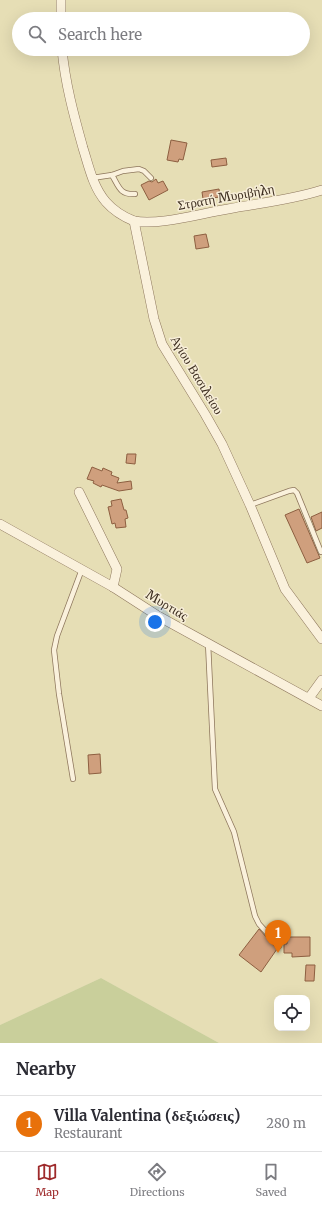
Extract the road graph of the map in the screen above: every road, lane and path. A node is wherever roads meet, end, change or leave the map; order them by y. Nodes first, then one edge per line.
1 (62, 0) edge
2 (61, 12) edge
3 (63, 56) edge
4 (112, 175) junction
5 (92, 178) junction
6 (151, 178) dead end
7 (322, 190) edge
8 (135, 194) dead end
9 (134, 221) junction
10 (79, 492) dead end
11 (250, 505) junction
12 (0, 524) edge
13 (321, 552) edge
14 (82, 569) junction
15 (113, 587) junction
16 (322, 639) edge
17 (208, 643) junction
18 (322, 680) edge
19 (309, 698) junction
20 (322, 706) edge
21 (73, 779) dead end
22 (279, 946) dead end

1 - 2 street
3 - 5 street
4 - 5 lane
4 - 6 lane
4 - 8 lane
5 - 9 street
7 - 9 street, Στρατή Μυριβήλη
9 - 11 street, Αγίου Βασιλείου
10 - 15 street
11 - 13 lane
11 - 16 street, Αγίου Βασιλείου
12 - 14 street, Μυρτιάς
14 - 15 street, Μυρτιάς
14 - 21 lane
15 - 17 street, Μυρτιάς
17 - 19 street, Μυρτιάς
17 - 22 lane
18 - 19 street
19 - 20 street, Μυρτιάς

